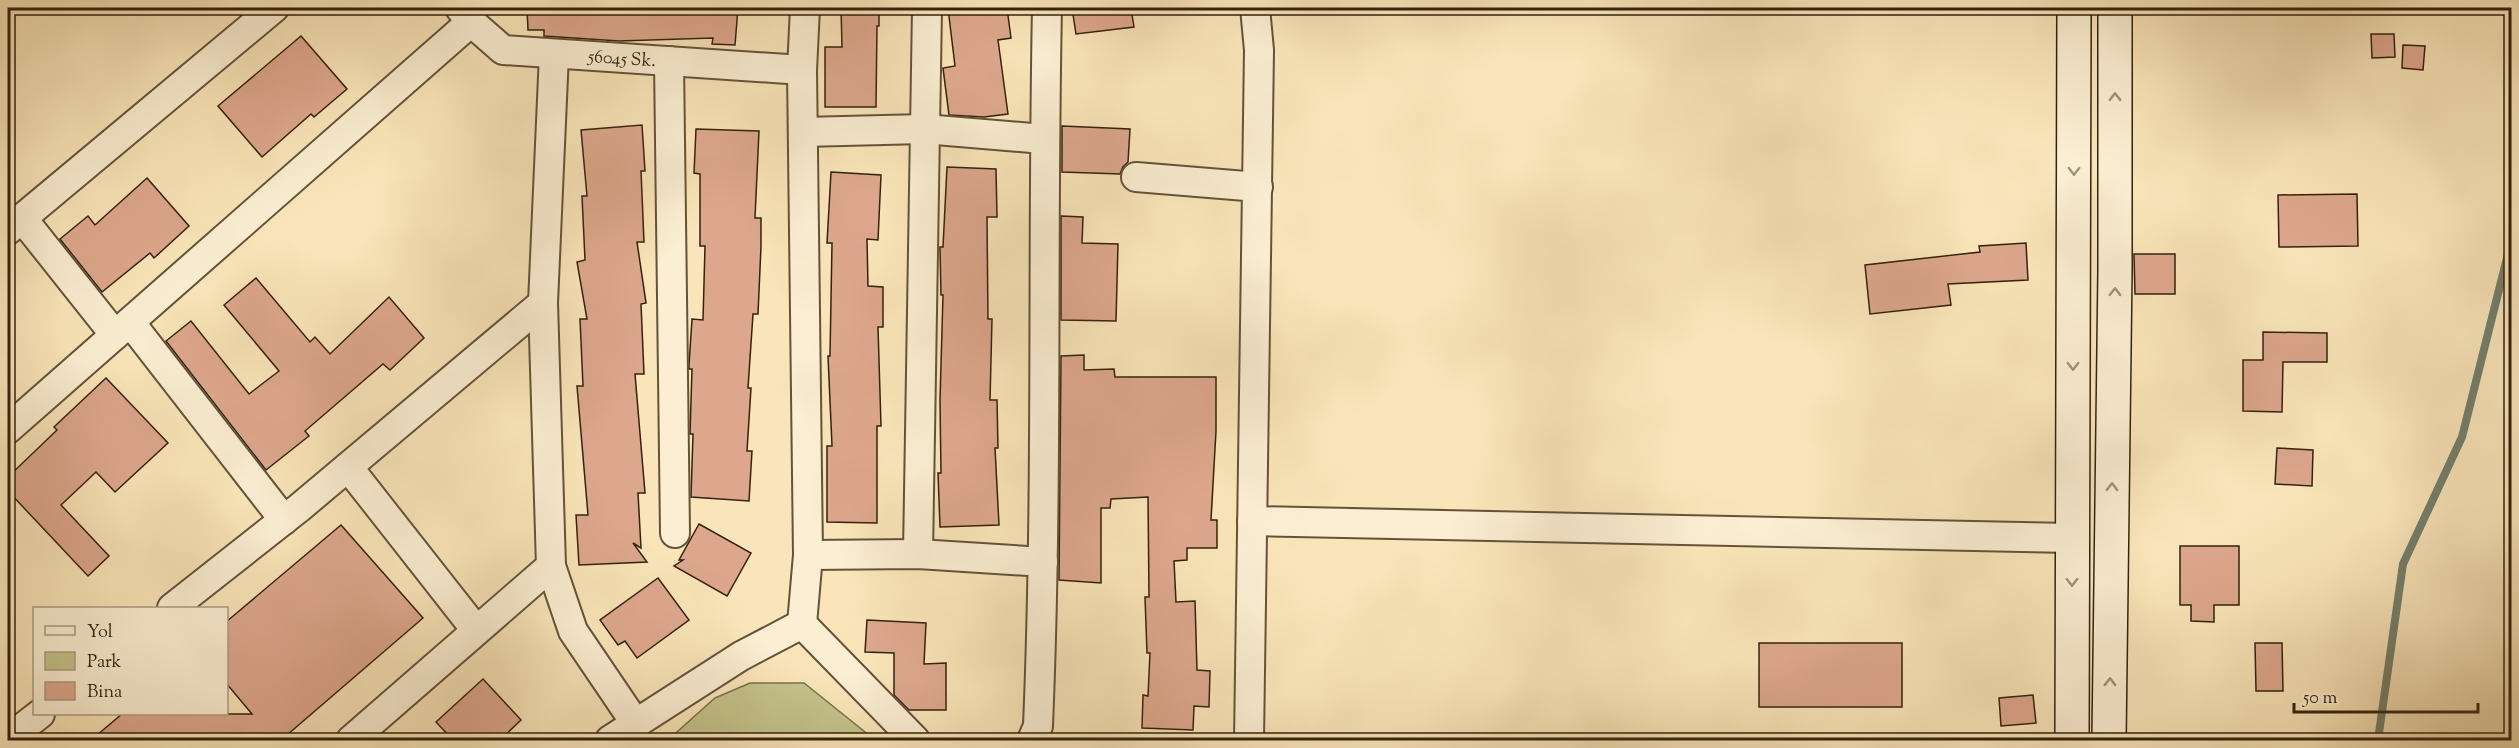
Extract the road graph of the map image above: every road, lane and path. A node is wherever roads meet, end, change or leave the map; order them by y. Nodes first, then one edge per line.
1 (274, 8) edge
2 (805, 8) edge
3 (927, 8) edge
4 (1047, 8) edge
5 (1255, 8) edge
6 (2074, 8) edge
7 (2115, 8) edge
8 (465, 15) edge
9 (554, 54) junction
10 (669, 61) junction
11 (802, 70) junction
12 (924, 129) junction
13 (803, 132) junction
14 (1044, 139) junction
15 (1136, 177) dead end
16 (1258, 187) junction
17 (15, 224) edge
18 (543, 303) junction
19 (122, 328) junction
20 (8, 429) edge
21 (348, 467) junction
22 (284, 520) junction
23 (1252, 521) junction
24 (675, 533) dead end
25 (2073, 538) junction
26 (808, 555) junction
27 (918, 555) junction
28 (1042, 562) junction
29 (551, 566) junction
30 (175, 607) edge
31 (802, 624) junction
32 (477, 630) junction
33 (39, 715) edge
34 (636, 724) junction
35 (9, 739) edge
36 (351, 741) edge
37 (610, 741) edge
38 (915, 741) edge
39 (1032, 741) edge
40 (1249, 741) edge
41 (2072, 741) edge
42 (2109, 741) edge

1 - 17 street
2 - 11 street
3 - 12 street
4 - 14 street
5 - 16 street
6 -> 25 main road
42 -> 7 main road
8 - 9 street, 56045 Sk.
8 - 19 street
9 - 10 street, 56045 Sk.
9 - 18 street
10 - 11 street, 56045 Sk.
10 - 24 street
11 - 13 street
12 - 13 street
12 - 14 street
12 - 27 street
13 - 26 street
14 - 28 street
15 - 16 street
16 - 23 street
17 - 19 street
18 - 21 street
18 - 29 street
19 - 20 street
19 - 22 street
21 - 22 street
21 - 32 street
22 - 30 street
23 - 25 street
23 - 40 street
25 -> 41 main road
26 - 27 street
26 - 31 street
27 - 28 street
28 - 39 street
29 - 32 street
29 - 34 street
31 - 34 street
31 - 38 street
32 - 36 street
33 - 35 street
34 - 37 street

